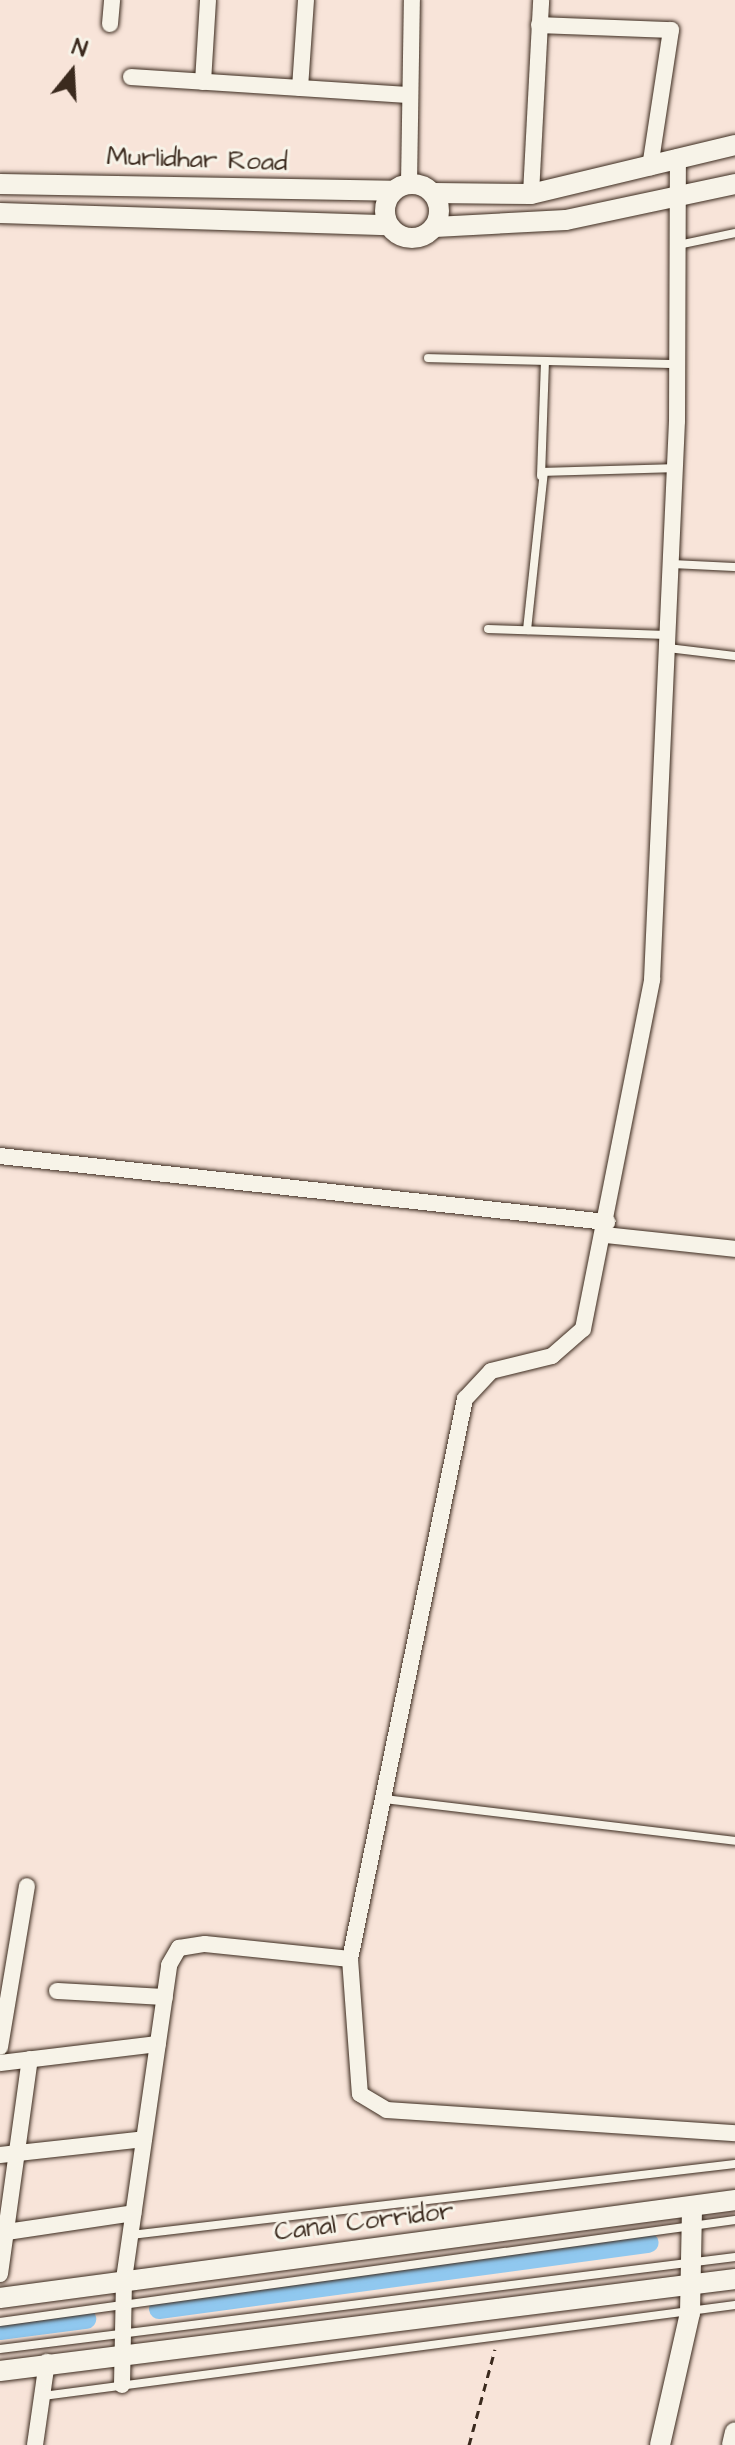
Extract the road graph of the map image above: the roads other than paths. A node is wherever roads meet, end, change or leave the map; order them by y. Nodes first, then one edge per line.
1 (112, 0) edge
2 (208, 0) edge
3 (306, 0) edge
4 (412, 0) edge
5 (541, 0) edge
6 (110, 24) dead end
7 (539, 25) junction
8 (131, 77) dead end
9 (203, 82) junction
10 (300, 88) junction
11 (407, 95) junction
12 (735, 145) edge
13 (678, 157) junction
14 (650, 167) junction
15 (0, 184) edge
16 (735, 184) edge
17 (401, 188) junction
18 (433, 193) junction
19 (678, 193) junction
20 (531, 194) junction
21 (0, 213) edge
22 (388, 225) junction
23 (435, 227) junction
24 (735, 233) edge
25 (677, 245) junction
26 (428, 358) dead end
27 (545, 361) junction
28 (677, 364) junction
29 (675, 468) junction
30 (541, 477) junction
31 (671, 564) junction
32 (735, 567) edge
33 (488, 629) dead end
34 (527, 630) junction
35 (668, 641) junction
36 (735, 656) edge
37 (0, 1156) edge
38 (606, 1229) junction
39 (735, 1249) edge
40 (384, 1799) junction
41 (735, 1841) edge
42 (27, 1886) dead end
43 (350, 1959) junction
44 (7, 1967) edge
45 (57, 1991) dead end
46 (165, 1997) junction
47 (158, 2044) junction
48 (0, 2047) edge
49 (30, 2059) junction
50 (0, 2063) edge
51 (735, 2133) edge
52 (144, 2139) junction
53 (9, 2154) edge
54 (735, 2164) edge
55 (735, 2200) edge
56 (134, 2213) junction
57 (692, 2217) junction
58 (735, 2220) edge
59 (3, 2232) edge
60 (131, 2235) junction
61 (735, 2257) edge
62 (689, 2263) junction
63 (0, 2274) edge
64 (124, 2279) junction
65 (735, 2279) edge
66 (690, 2286) junction
67 (0, 2298) edge
68 (124, 2301) junction
69 (735, 2305) edge
70 (690, 2313) junction
71 (0, 2322) edge
72 (122, 2331) junction
73 (0, 2349) edge
74 (121, 2352) junction
75 (47, 2362) junction
76 (0, 2371) edge
77 (122, 2385) junction
78 (43, 2396) junction
79 (735, 2432) edge
80 (35, 2445) edge
81 (660, 2445) edge
82 (732, 2445) edge

1 - 6 street
2 - 9 street
3 - 10 street
4 - 11 street
5 - 7 street
7 - 14 street
7 - 20 street
8 - 9 street
9 - 10 street
10 - 11 street
11 - 17 street
12 - 13 street
13 - 14 street
13 - 19 street
14 - 20 street
15 - 17 street, Murlidhar Road
16 - 19 street
17 - 18 street
17 - 22 street
18 - 20 street
18 - 23 street
19 - 23 street
19 - 25 street
21 - 22 street
22 - 23 street
24 - 25 lane
25 - 28 street
26 - 27 lane
27 - 28 lane
27 - 30 lane
28 - 29 street
29 - 30 lane
29 - 31 street
30 - 34 lane
31 - 32 lane
31 - 35 street
33 - 34 lane
34 - 35 lane
35 - 36 lane
35 - 38 street
37 - 38 street
38 - 39 street
38 - 40 street
40 - 41 lane
40 - 43 street
42 - 44 street
43 - 46 street
43 - 51 street
44 - 48 street
45 - 46 street
46 - 47 street
47 - 49 street
47 - 52 street
49 - 50 street
49 - 53 street
52 - 53 street
52 - 56 street
53 - 59 street
54 - 60 lane
55 - 57 street, Canal Corridor
56 - 59 street
56 - 60 street
57 - 58 lane
57 - 62 street
57 - 64 street, Canal Corridor
57 - 68 lane
59 - 63 street
60 - 64 street
61 - 62 lane
62 - 66 street
62 - 72 lane
64 - 67 street, Canal Corridor
64 - 68 street
65 - 66 street
66 - 70 street
66 - 74 street
68 - 71 lane
68 - 72 street
69 - 70 lane
70 - 77 lane
70 - 81 street
72 - 73 lane
72 - 74 street
74 - 75 street
74 - 77 street
75 - 76 street
75 - 78 street
77 - 78 lane
78 - 80 street
79 - 82 street

